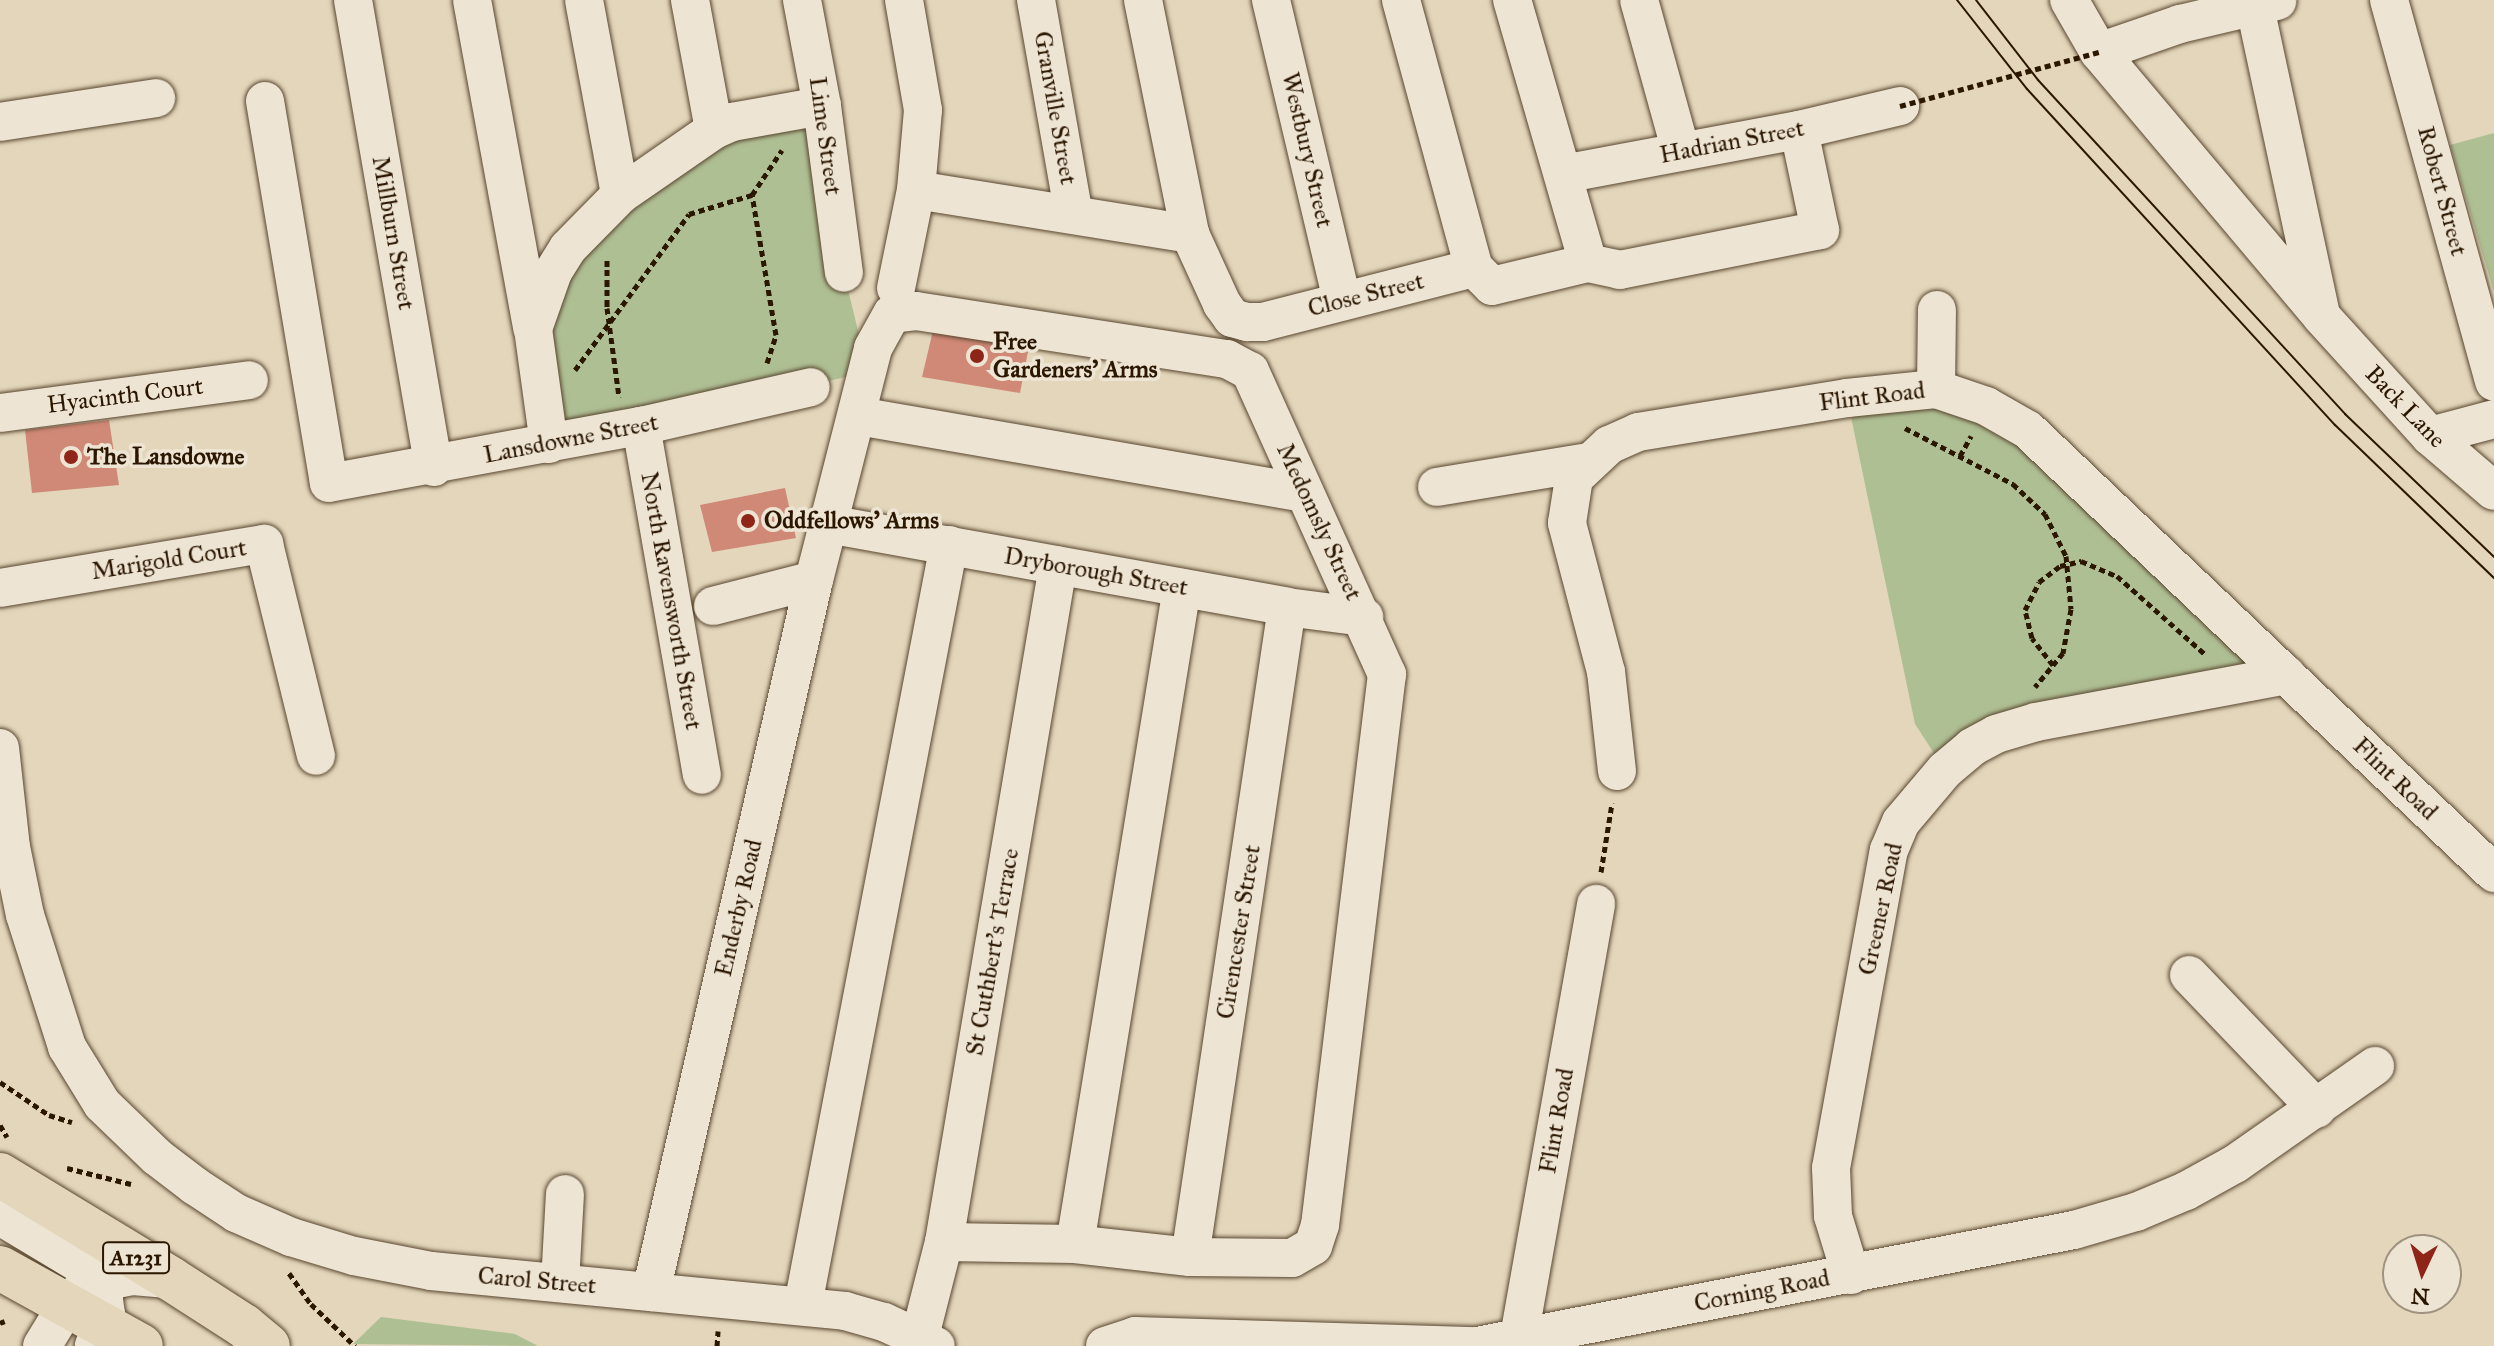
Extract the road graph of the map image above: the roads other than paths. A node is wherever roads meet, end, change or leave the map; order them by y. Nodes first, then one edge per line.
1 (353, 0) edge
2 (472, 0) edge
3 (584, 0) edge
4 (690, 0) edge
5 (802, 0) edge
6 (904, 0) edge
7 (1036, 0) edge
8 (1143, 0) edge
9 (1271, 0) edge
10 (1401, 0) edge
11 (1512, 0) edge
12 (1639, 0) edge
13 (2068, 0) edge
14 (2389, 0) edge
15 (2268, 3) edge
16 (2180, 12) edge
17 (2099, 52) junction
18 (156, 98) dead end
19 (265, 101) dead end
20 (1900, 106) road end
21 (815, 107) junction
22 (0, 122) edge
23 (714, 130) junction
24 (1799, 130) junction
25 (1681, 151) junction
26 (1563, 174) junction
27 (916, 190) junction
28 (614, 201) junction
29 (1074, 215) junction
30 (1190, 234) junction
31 (1588, 263) junction
32 (1474, 268) junction
33 (844, 273) dead end
34 (896, 288) dead end
35 (1342, 300) junction
36 (1937, 310) dead end
37 (2322, 317) junction
38 (533, 329) junction
39 (1250, 371) joint
40 (249, 380) dead end
41 (2494, 382) edge
42 (811, 387) dead end
43 (1936, 389) junction
44 (0, 413) edge
45 (858, 416) junction
46 (2494, 419) edge
47 (547, 428) junction
48 (632, 428) junction
49 (2430, 436) junction
50 (1588, 462) junction
51 (434, 467) junction
52 (1437, 487) dead end
53 (2494, 491) edge
54 (1304, 493) junction
55 (828, 524) junction
56 (949, 545) junction
57 (1058, 566) junction
58 (814, 580) junction
59 (0, 588) edge
60 (1182, 588) junction
61 (713, 606) dead end
62 (1287, 607) junction
63 (1364, 617) junction
64 (2287, 675) junction
65 (0, 748) edge
66 (316, 756) dead end
67 (1617, 771) road end
68 (702, 775) dead end
69 (6, 849) edge
70 (2494, 873) edge
71 (1596, 904) road end
72 (2189, 975) dead end
73 (2375, 1066) dead end
74 (2317, 1109) junction
75 (0, 1175) edge
76 (565, 1194) dead end
77 (0, 1216) edge
78 (944, 1242) junction
79 (1075, 1244) junction
80 (1190, 1257) junction
81 (0, 1268) edge
82 (1851, 1275) junction
83 (171, 1279) junction
84 (560, 1283) junction
85 (651, 1292) junction
86 (803, 1305) junction
87 (100, 1321) edge
88 (1519, 1337) junction
89 (928, 1341) edge
90 (42, 1346) edge
91 (268, 1346) edge
92 (1105, 1346) edge

1 - 51 street, Millburn Street
2 - 38 street
3 - 28 street
4 - 23 street
5 - 21 street, Lime Street
6 - 27 street
7 - 29 street, Granville Street
8 - 30 street
9 - 35 street, Westbury Street
10 - 32 street
11 - 26 street
12 - 25 street
13 - 17 street, Back Lane
14 - 41 street, Robert Street
15 - 16 street
15 - 37 street
16 - 17 street
17 - 37 street, Back Lane
18 - 22 street
19 - 51 street, Lansdowne Street
20 - 24 street, Hadrian Street
21 - 23 street
21 - 33 street, Lime Street
23 - 28 street
24 - 25 street, Hadrian Street
24 - 31 street
25 - 26 street, Hadrian Street
26 - 31 street
27 - 29 street
27 - 34 street
28 - 38 street
29 - 30 street
30 - 35 street, Close Street
31 - 32 street
32 - 35 street, Close Street
36 - 43 street
37 - 49 street, Back Lane
38 - 47 street
39 - 45 street, Enderby Road
39 - 54 street, Medomsly Street
40 - 44 street, Hyacinth Court
42 - 48 street, Lansdowne Street
43 - 50 street, Flint Road
43 - 64 street, Flint Road
45 - 54 street
45 - 55 street, Enderby Road
46 - 49 street
47 - 48 street, Lansdowne Street
47 - 51 street, Lansdowne Street
48 - 68 street, North Ravensworth Street
49 - 53 street, Back Lane
50 - 52 street
50 - 67 street, Flint Road
54 - 63 street, Medomsly Street
55 - 56 street, Dryborough Street
55 - 58 street, Enderby Road
56 - 57 street, Dryborough Street
56 - 86 street
57 - 60 street, Dryborough Street
57 - 78 street, St Cuthbert's Terrace
58 - 61 street
58 - 85 street, Enderby Road
59 - 66 street, Marigold Court
60 - 62 street, Dryborough Street
60 - 79 street
62 - 63 street, Dryborough Street
62 - 80 street, Cirencester Street
63 - 80 street, Medomsly Street
64 - 70 street, Flint Road
64 - 82 street, Greener Road
65 - 69 street, Carol Street
69 - 84 street, Carol Street
71 - 88 street, Flint Road
72 - 74 street
73 - 74 street, Corning Road
74 - 82 street, Corning Road
75 - 83 highway, A1231
76 - 84 street
77 - 87 street
78 - 79 street
78 - 89 street, St Cuthbert's Terrace
79 - 80 street
81 - 87 highway
82 - 88 street, Corning Road
83 - 87 street
83 - 91 highway, A1231
84 - 85 street, Carol Street
85 - 86 street, Carol Street
86 - 89 street, Carol Street
87 - 90 street
88 - 92 street, Corning Road

